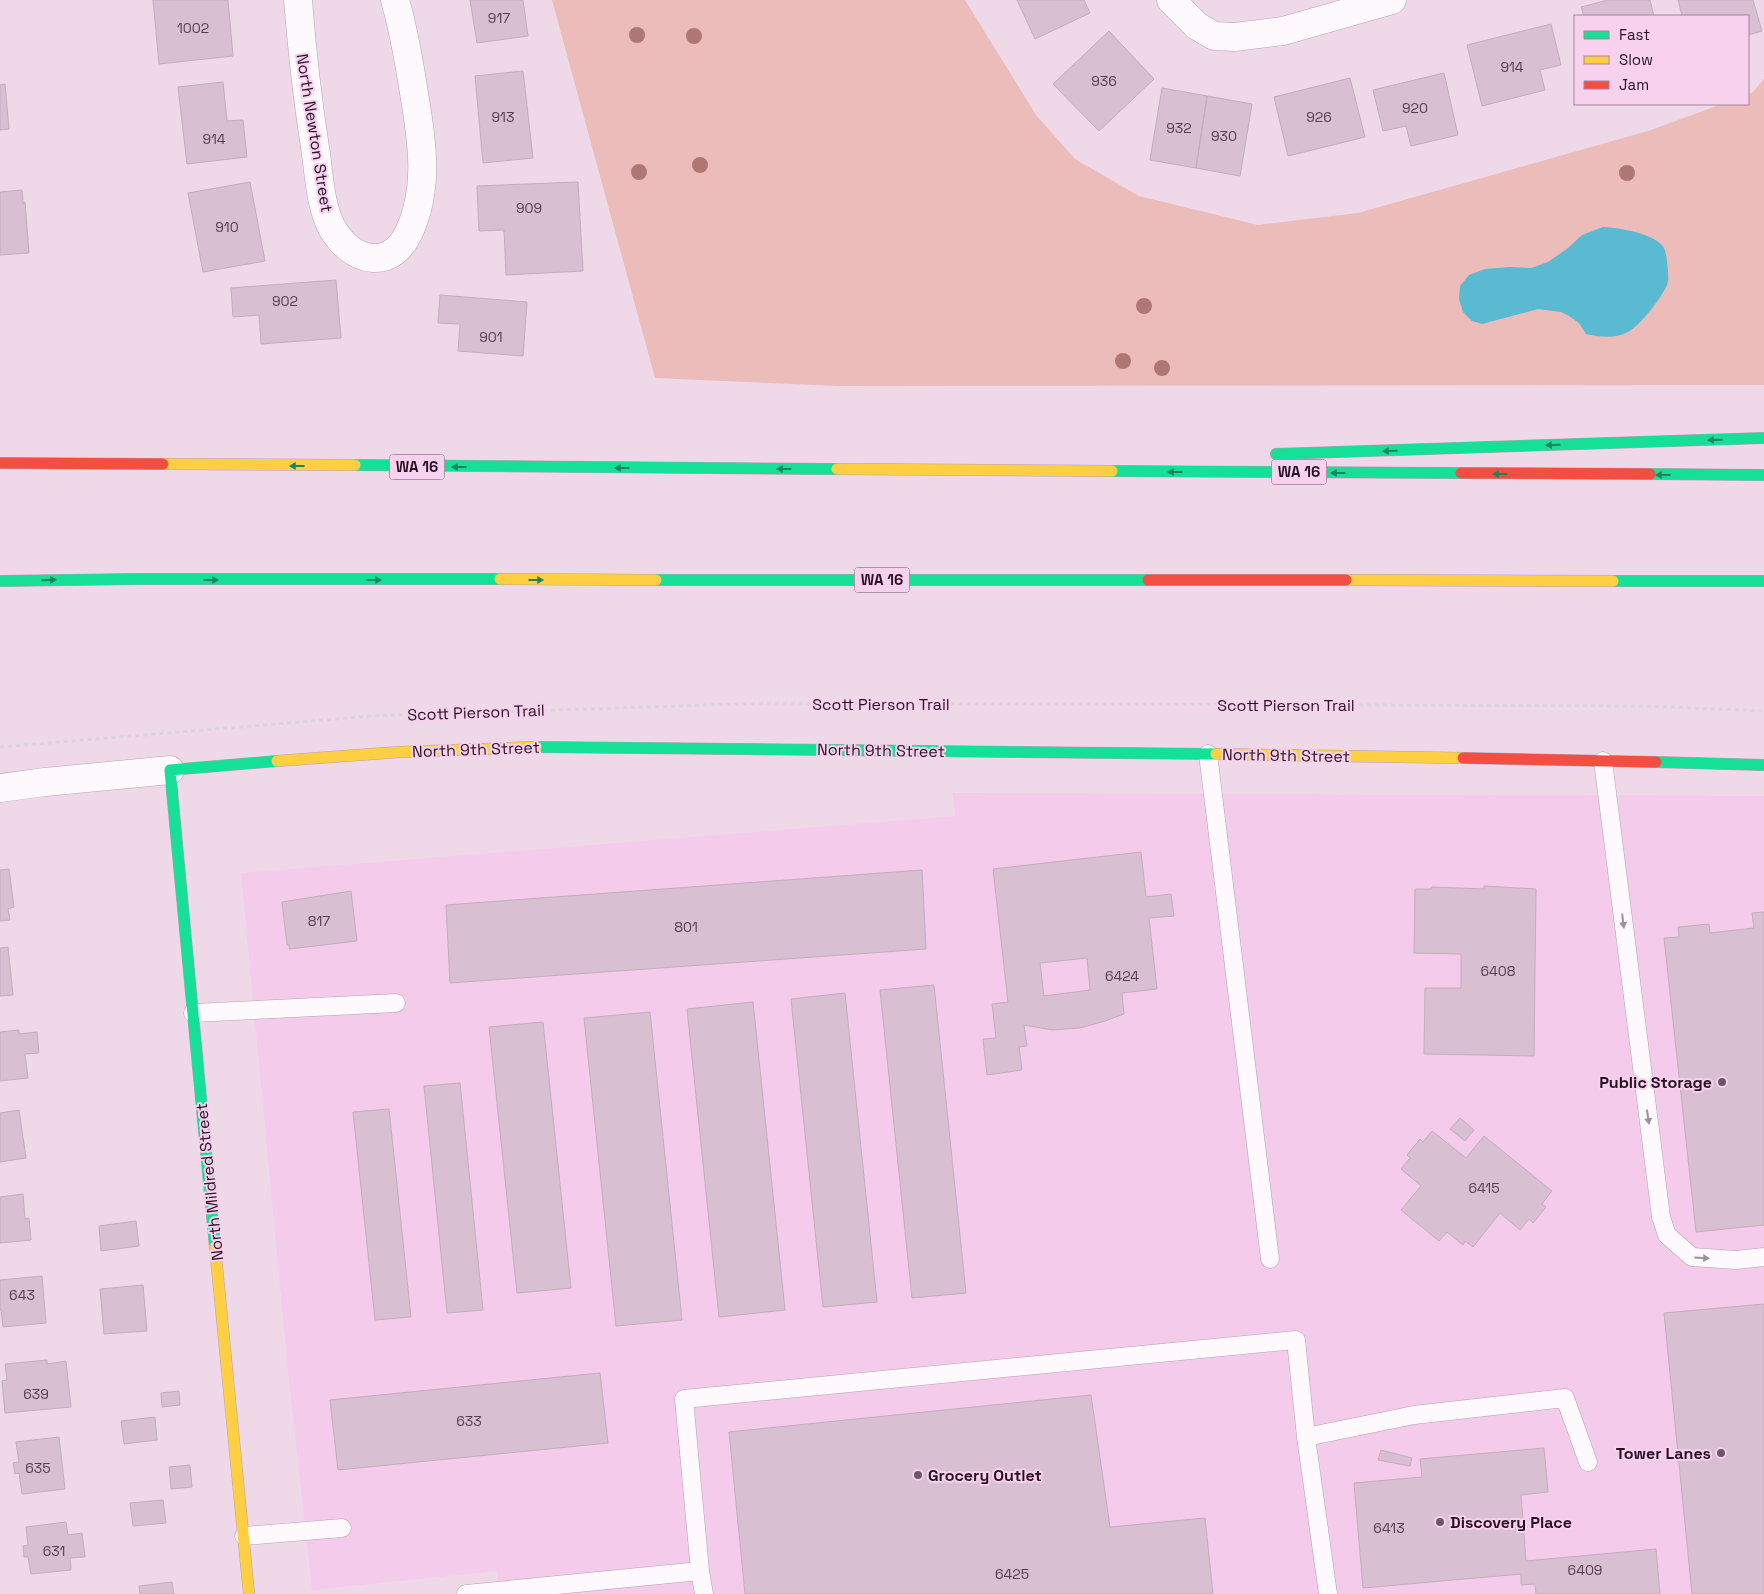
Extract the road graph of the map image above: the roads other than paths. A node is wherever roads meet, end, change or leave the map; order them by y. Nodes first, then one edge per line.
1 (298, 0) edge
2 (395, 0) edge
3 (1171, 0) edge
4 (1392, 0) edge
5 (1764, 438) edge
6 (1269, 455) dead end
7 (1120, 460) dead end
8 (0, 463) edge
9 (833, 469) junction
10 (1764, 475) edge
11 (0, 581) edge
12 (1764, 582) edge
13 (1208, 754) junction
14 (1603, 761) junction
15 (1764, 765) edge
16 (170, 770) junction
17 (0, 788) edge
18 (396, 1003) dead end
19 (193, 1013) junction
20 (1764, 1257) edge
21 (1270, 1259) dead end
22 (1306, 1437) junction
23 (1588, 1462) dead end
24 (342, 1528) dead end
25 (244, 1536) junction
26 (700, 1570) junction
27 (249, 1594) edge
28 (466, 1594) edge
29 (704, 1594) edge
30 (1328, 1594) edge

1 - 2 street, North Newton Street
3 - 4 street
5 -> 6 main road
7 - 9 main road
9 -> 8 main road, WA 16
10 -> 9 main road, WA 16
11 -> 12 main road, WA 16
13 - 14 main road, North 9th Street
13 - 16 main road, North 9th Street
13 - 21 lane
14 - 15 main road, North 9th Street
14 -> 20 lane
16 - 17 street, North 9th Street
16 - 19 main road, North Mildred Street
18 - 19 lane
19 - 25 main road, North Mildred Street
22 - 23 lane
22 - 26 lane
22 - 30 lane
24 - 25 lane
25 - 27 main road, North Mildred Street
26 - 28 lane
26 - 29 lane

